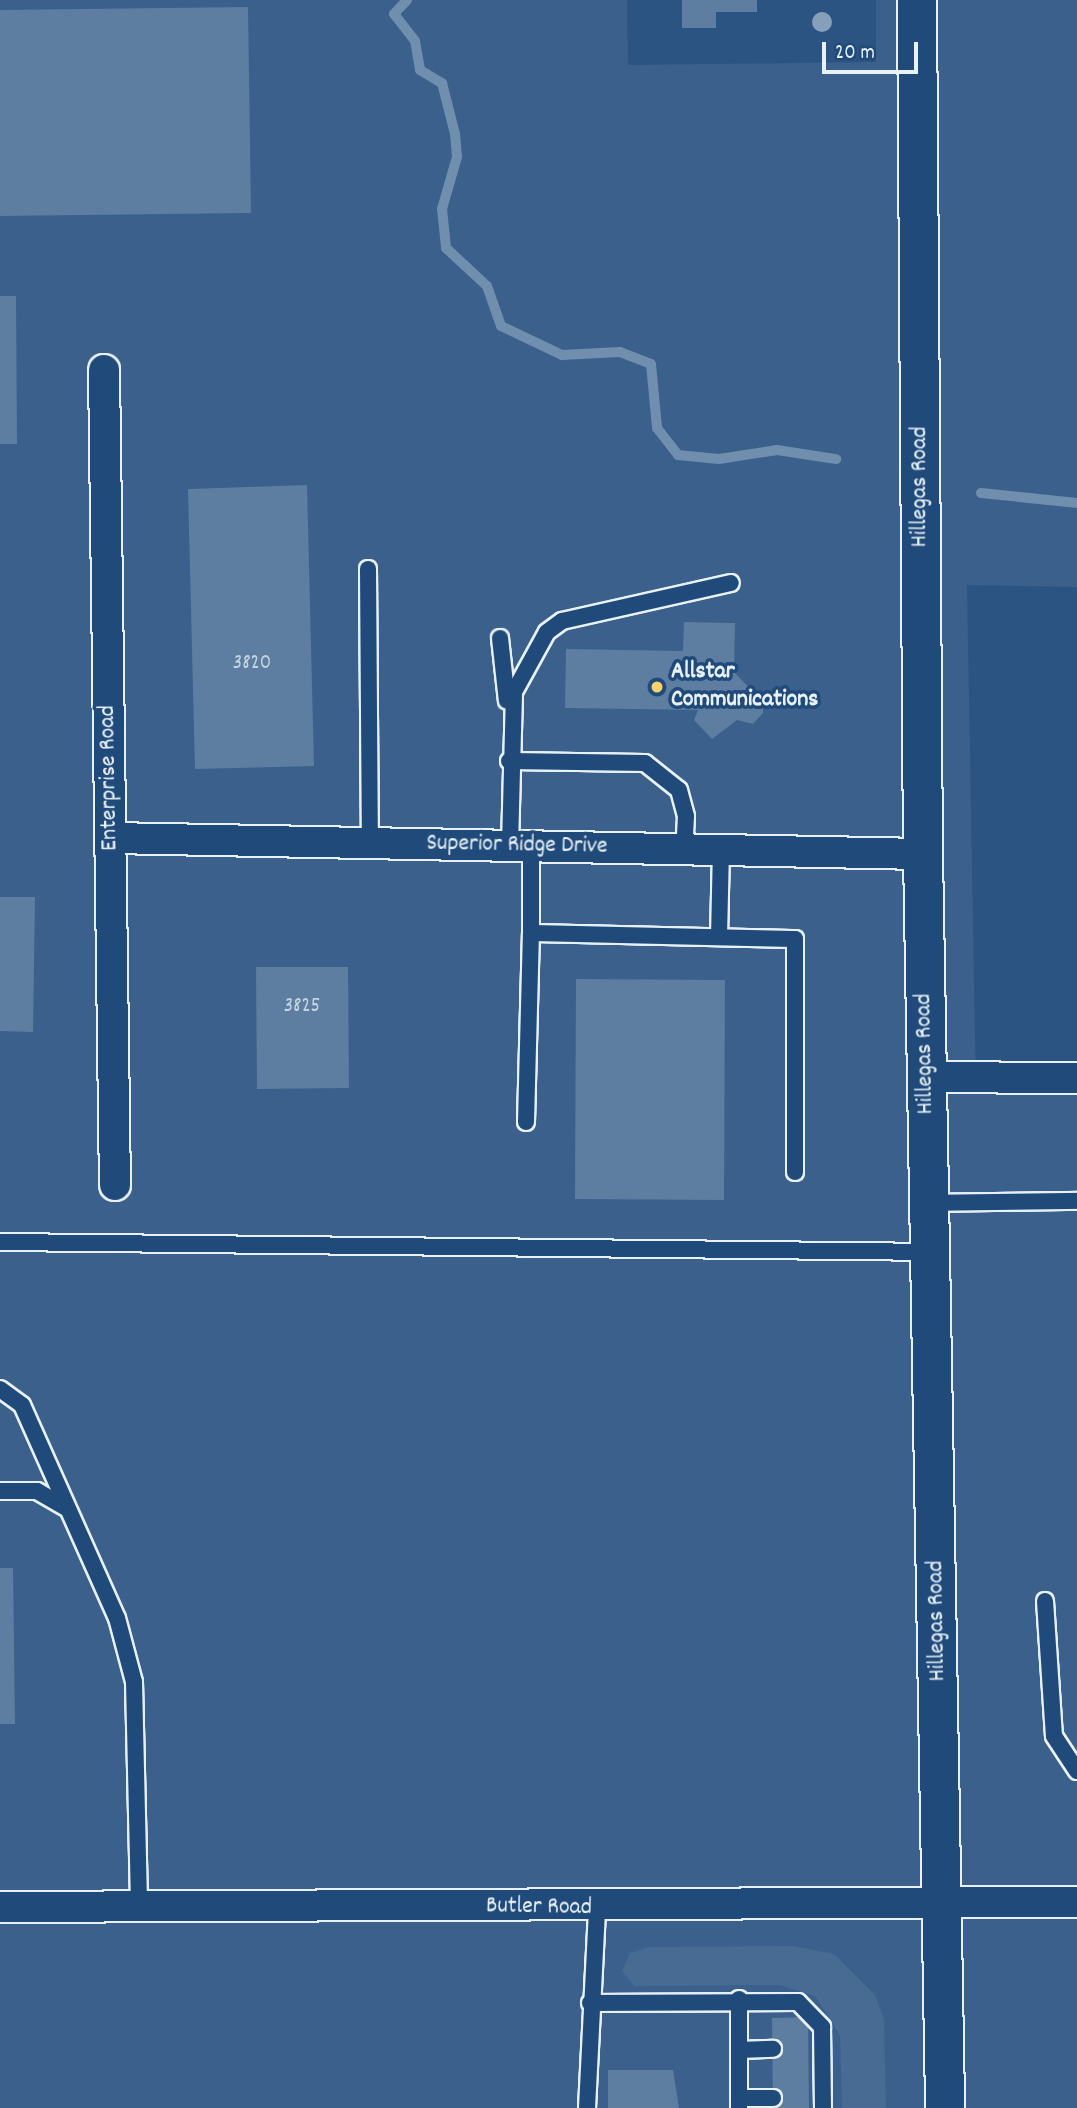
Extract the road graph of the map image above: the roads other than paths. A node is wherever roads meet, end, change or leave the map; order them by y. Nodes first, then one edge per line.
1 (917, 0) edge
2 (104, 370) dead end
3 (368, 569) dead end
4 (731, 583) dead end
5 (500, 638) dead end
6 (509, 726) junction
7 (509, 761) junction
8 (111, 838) junction
9 (370, 843) junction
10 (520, 846) junction
11 (684, 849) junction
12 (720, 850) junction
13 (923, 854) junction
14 (531, 933) junction
15 (719, 937) junction
16 (926, 1077) junction
17 (1077, 1078) edge
18 (526, 1122) dead end
19 (794, 1172) dead end
20 (115, 1185) dead end
21 (1077, 1201) edge
22 (930, 1203) junction
23 (0, 1242) edge
24 (932, 1252) junction
25 (0, 1389) edge
26 (0, 1491) edge
27 (67, 1508) junction
28 (1045, 1601) dead end
29 (1077, 1771) edge
30 (1077, 1902) edge
31 (942, 1904) junction
32 (0, 1907) edge
33 (139, 1907) junction
34 (597, 1909) junction
35 (739, 1999) junction
36 (590, 2003) junction
37 (773, 2049) dead end
38 (739, 2050) junction
39 (773, 2098) dead end
40 (818, 2101) edge
41 (739, 2103) edge
42 (587, 2108) edge
43 (945, 2108) edge

1 - 13 main road, Hillegas Road
2 - 8 street, Enterprise Road
3 - 9 lane
4 - 6 lane
5 - 6 lane
6 - 7 lane
7 - 10 lane
7 - 11 lane
8 - 9 street, Superior Ridge Drive
8 - 20 street, Enterprise Road
9 - 10 street, Superior Ridge Drive
10 - 11 street, Superior Ridge Drive
10 - 14 lane
11 - 12 street, Superior Ridge Drive
12 - 13 street, Superior Ridge Drive
12 - 15 lane
13 - 16 main road, Hillegas Road
14 - 15 lane
14 - 18 lane
15 - 19 lane
16 - 17 street
16 - 22 main road, Hillegas Road
21 - 22 lane
22 - 24 main road, Hillegas Road
23 - 24 lane
24 - 31 main road, Hillegas Road
25 - 27 lane
26 - 27 lane
27 - 33 lane
28 - 29 lane
30 - 31 street, Butler Road
31 - 34 street, Butler Road
31 - 43 main road, Hillegas Road
32 - 33 street, Butler Road
33 - 34 street, Butler Road
34 - 36 lane
35 - 36 lane
35 - 38 lane
35 - 40 lane
36 - 42 lane
37 - 38 lane
38 - 41 lane
39 - 41 lane

